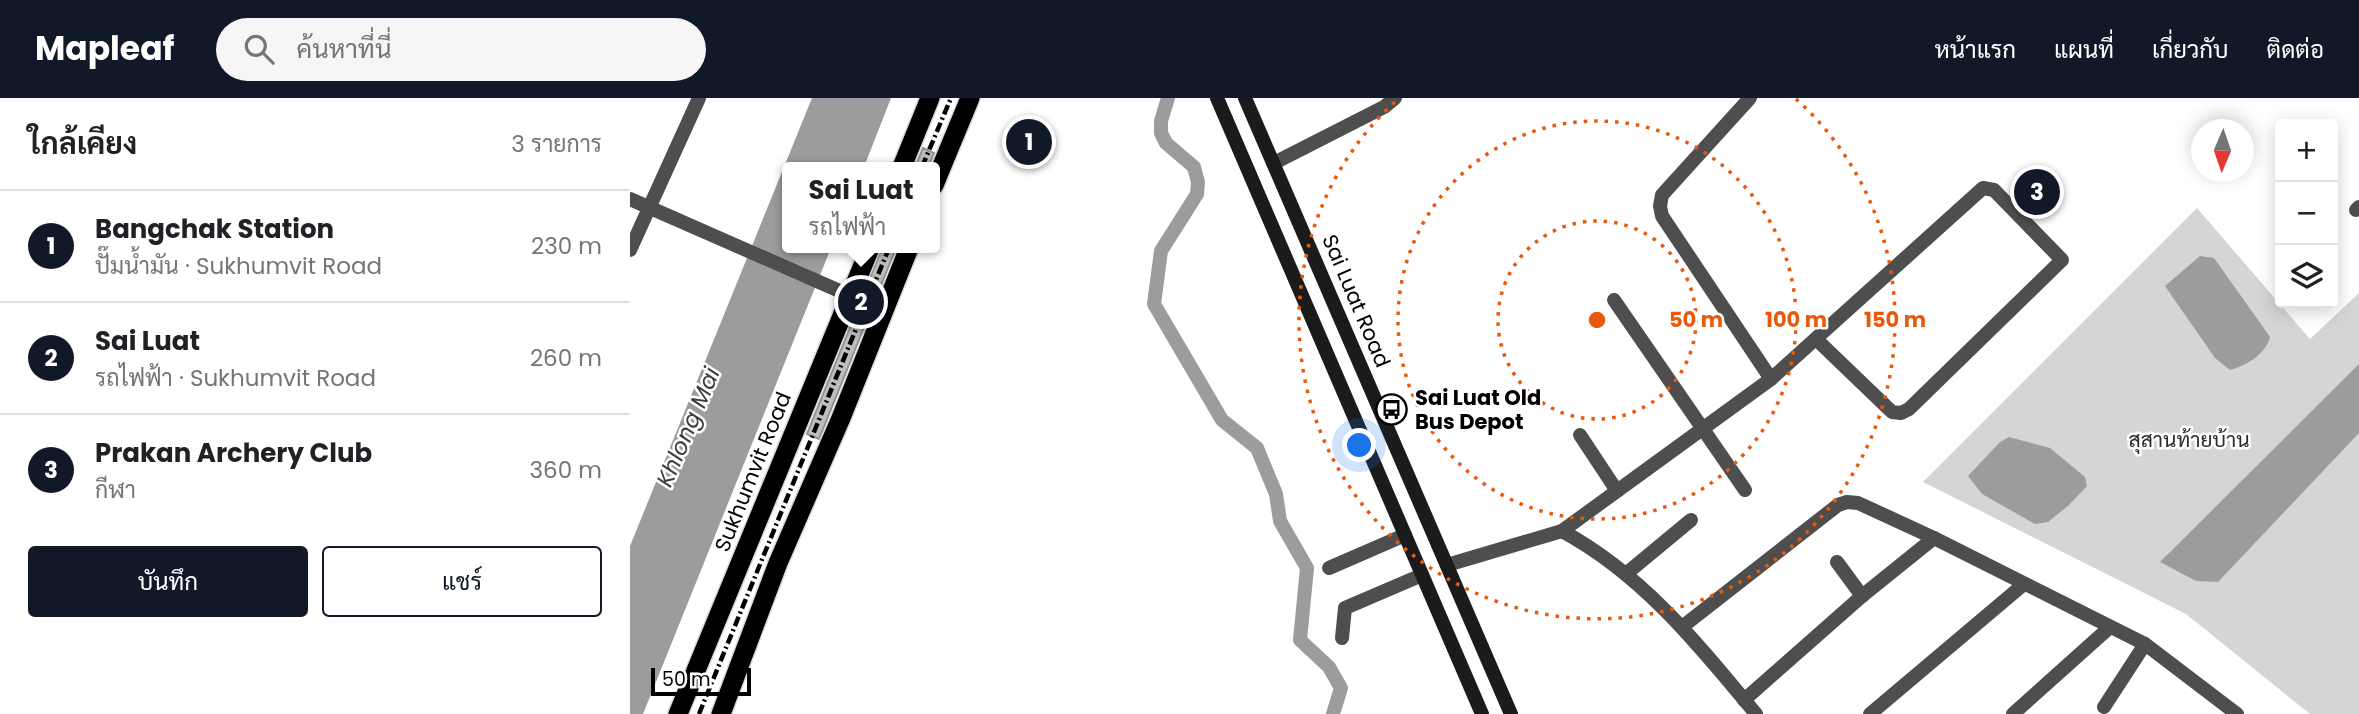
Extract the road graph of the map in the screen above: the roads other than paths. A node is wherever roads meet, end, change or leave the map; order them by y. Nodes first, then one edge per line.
1 (699, 98) edge
2 (930, 98) edge
3 (970, 98) edge
4 (1217, 98) edge
5 (1245, 98) edge
6 (1395, 98) edge
7 (1751, 98) edge
8 (904, 162) edge
9 (1274, 163) junction
10 (940, 170) edge
11 (630, 200) edge
12 (650, 208) junction
13 (630, 250) edge
14 (868, 253) edge
15 (907, 253) edge
16 (851, 296) junction
17 (1614, 300) dead end
18 (1816, 339) junction
19 (1771, 379) junction
20 (1703, 430) junction
21 (1580, 435) dead end
22 (1745, 490) dead end
23 (1618, 491) junction
24 (1691, 520) dead end
25 (1562, 531) junction
26 (1405, 536) junction
27 (1934, 538) junction
28 (1837, 562) dead end
29 (1447, 565) junction
30 (1329, 568) dead end
31 (1627, 573) junction
32 (1422, 575) junction
33 (2024, 584) junction
34 (1863, 596) junction
35 (1682, 627) junction
36 (2110, 627) junction
37 (1342, 638) dead end
38 (2145, 644) junction
39 (1744, 699) junction
40 (2104, 707) dead end
41 (678, 714) edge
42 (721, 714) edge
43 (1482, 714) edge
44 (1511, 714) edge
45 (1755, 714) edge
46 (1870, 714) edge
47 (2013, 714) edge
48 (2237, 714) edge

1 - 12 street
2 - 8 highway
3 - 10 highway
4 - 26 main road
5 - 9 main road, Sai Luat Road
6 - 9 street
7 - 19 street
9 - 29 main road, Sai Luat Road
11 - 12 street
12 - 13 street
12 - 16 street
14 - 16 highway, Sukhumvit Road
15 - 42 highway
16 - 41 highway, Sukhumvit Road
17 - 20 street
18 - 18 street
18 - 19 street
19 - 20 street
20 - 22 street
20 - 23 street
21 - 23 street
23 - 25 street
24 - 31 street
25 - 29 street
25 - 31 street
26 - 30 street
26 - 32 main road
27 - 33 street
27 - 34 street
27 - 35 street
28 - 34 street
29 - 44 main road, Sai Luat Road
31 - 35 street
32 - 37 street
32 - 43 main road
33 - 36 street
33 - 46 street
34 - 39 street
35 - 39 street
36 - 38 street
36 - 47 street
38 - 40 street
38 - 48 street
39 - 45 street

